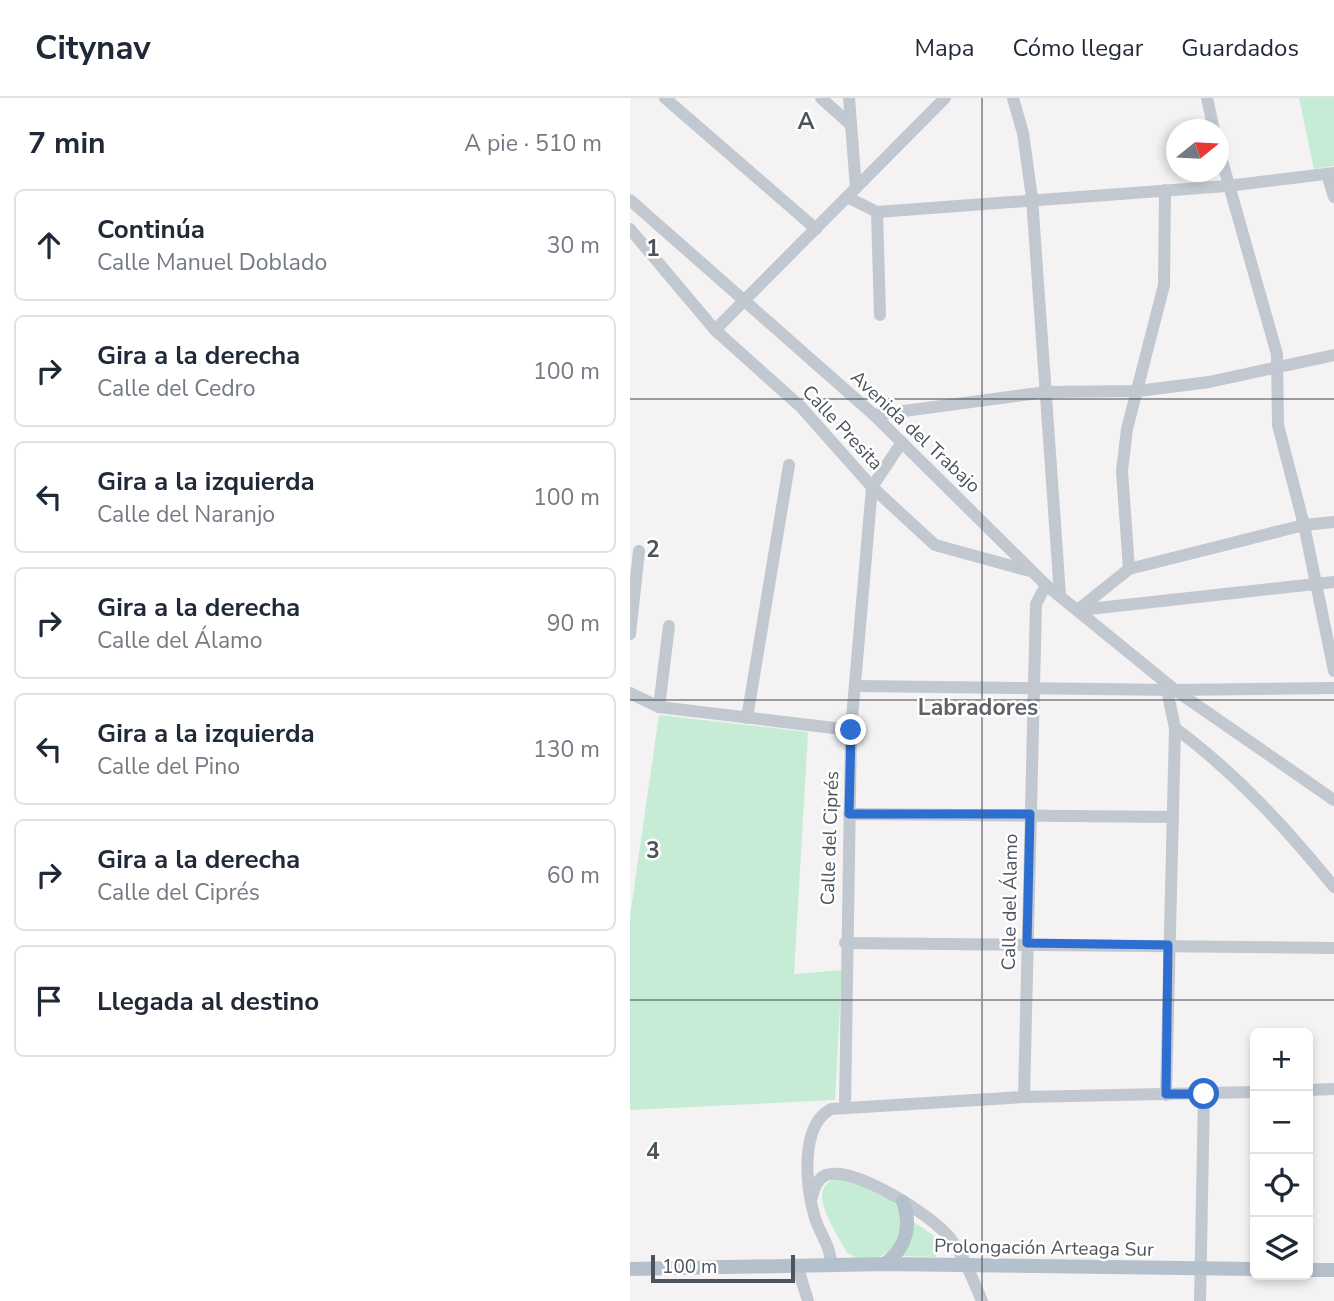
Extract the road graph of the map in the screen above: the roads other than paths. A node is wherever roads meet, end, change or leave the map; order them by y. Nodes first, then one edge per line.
1 (665, 98) edge
2 (821, 98) edge
3 (849, 98) edge
4 (945, 98) edge
5 (1013, 98) edge
6 (1207, 98) edge
7 (1212, 119) edge
8 (851, 125) junction
9 (1331, 174) edge
10 (1226, 182) edge
11 (1227, 186) junction
12 (1165, 190) junction
13 (852, 193) junction
14 (1334, 197) edge
15 (1032, 198) junction
16 (630, 200) edge
17 (877, 212) junction
18 (630, 229) edge
19 (816, 229) junction
20 (743, 301) junction
21 (880, 315) dead end
22 (715, 330) junction
23 (1334, 355) edge
24 (1277, 367) junction
25 (1138, 391) junction
26 (1046, 392) junction
27 (874, 415) junction
28 (902, 442) junction
29 (789, 465) dead end
30 (872, 487) junction
31 (1334, 522) edge
32 (1304, 525) junction
33 (639, 551) dead end
34 (1129, 569) junction
35 (1033, 572) junction
36 (1334, 582) edge
37 (1046, 584) junction
38 (1315, 586) junction
39 (1060, 595) junction
40 (632, 597) edge
41 (1080, 609) junction
42 (669, 626) dead end
43 (630, 634) edge
44 (1334, 671) edge
45 (856, 686) junction
46 (1033, 687) junction
47 (1334, 688) edge
48 (1171, 690) junction
49 (630, 693) edge
50 (659, 707) junction
51 (747, 718) junction
52 (1175, 728) junction
53 (851, 730) junction
54 (1334, 800) edge
55 (849, 814) junction
56 (1030, 814) junction
57 (1173, 817) junction
58 (1334, 887) edge
59 (845, 943) junction
60 (1027, 943) junction
61 (1168, 945) junction
62 (1334, 948) edge
63 (1334, 1089) edge
64 (1313, 1090) edge
65 (1250, 1092) edge
66 (1166, 1094) junction
67 (1204, 1094) junction
68 (1024, 1097) junction
69 (845, 1107) junction
70 (811, 1199) junction
71 (903, 1202) junction
72 (885, 1264) junction
73 (797, 1265) junction
74 (831, 1265) junction
75 (967, 1266) junction
76 (630, 1269) edge
77 (1201, 1269) junction
78 (1250, 1269) edge
79 (1313, 1270) edge
80 (1334, 1270) edge
81 (808, 1301) edge
82 (982, 1301) edge
83 (1200, 1301) edge

1 - 19 street
2 - 8 street
3 - 8 street
4 - 13 street
5 - 15 street
6 - 7 street
8 - 13 street
9 - 11 street
9 - 14 street
10 - 11 street
11 - 12 street
11 - 24 street
12 - 15 street
12 - 25 street
13 - 17 street
13 - 19 street
15 - 17 street
15 - 26 street
16 - 20 street, Avenida del Trabajo
17 - 21 street
18 - 22 street, Calle Presita
19 - 20 street
20 - 22 street
20 - 27 street, Avenida del Trabajo
22 - 30 street, Calle Presita
23 - 24 street
24 - 25 street
24 - 32 street
25 - 26 street
25 - 34 street
26 - 27 street
26 - 39 street
27 - 28 street, Avenida del Trabajo
28 - 30 street
28 - 35 street, Avenida del Trabajo
29 - 51 street
30 - 35 street, Calle Presita
30 - 45 street, Calle del Ciprés
31 - 32 street
32 - 34 street
32 - 38 street
33 - 40 street
34 - 41 street
35 - 37 street, Avenida del Trabajo
36 - 38 street
37 - 39 street, Avenida del Trabajo
37 - 46 street, Calle del Álamo
38 - 41 street
38 - 44 street
39 - 41 street, Avenida del Trabajo
40 - 43 street
41 - 48 street, Avenida del Trabajo
42 - 50 street
45 - 46 street
45 - 53 street, Calle del Ciprés
46 - 48 street
46 - 56 street, Calle del Álamo
47 - 48 street
48 - 52 street
48 - 54 street, Avenida del Trabajo
49 - 50 street
50 - 51 street
51 - 53 street
52 - 57 street
52 - 58 street
53 - 55 street, Calle del Ciprés
55 - 56 street
55 - 59 street, Calle del Ciprés
56 - 57 street
56 - 60 street, Calle del Álamo
57 - 61 street
59 - 60 street
59 - 69 street, Calle del Ciprés
60 - 61 street
60 - 68 street, Calle del Álamo
61 - 62 street
61 - 66 street
63 - 64 street
65 - 67 street
66 - 67 street
66 - 68 street
67 - 77 street
68 - 69 street
69 - 70 street
70 - 71 street
70 - 74 street
71 - 72 main road
71 - 75 street
72 - 74 main road, Prolongación Arteaga Sur
72 - 75 main road, Prolongación Arteaga Sur
73 - 74 main road, Prolongación Arteaga Sur
73 - 76 main road, Prolongación Arteaga Sur
73 - 81 street
75 - 77 main road, Prolongación Arteaga Sur
75 - 82 street
77 - 78 main road, Prolongación Arteaga Sur
77 - 83 street
79 - 80 main road

